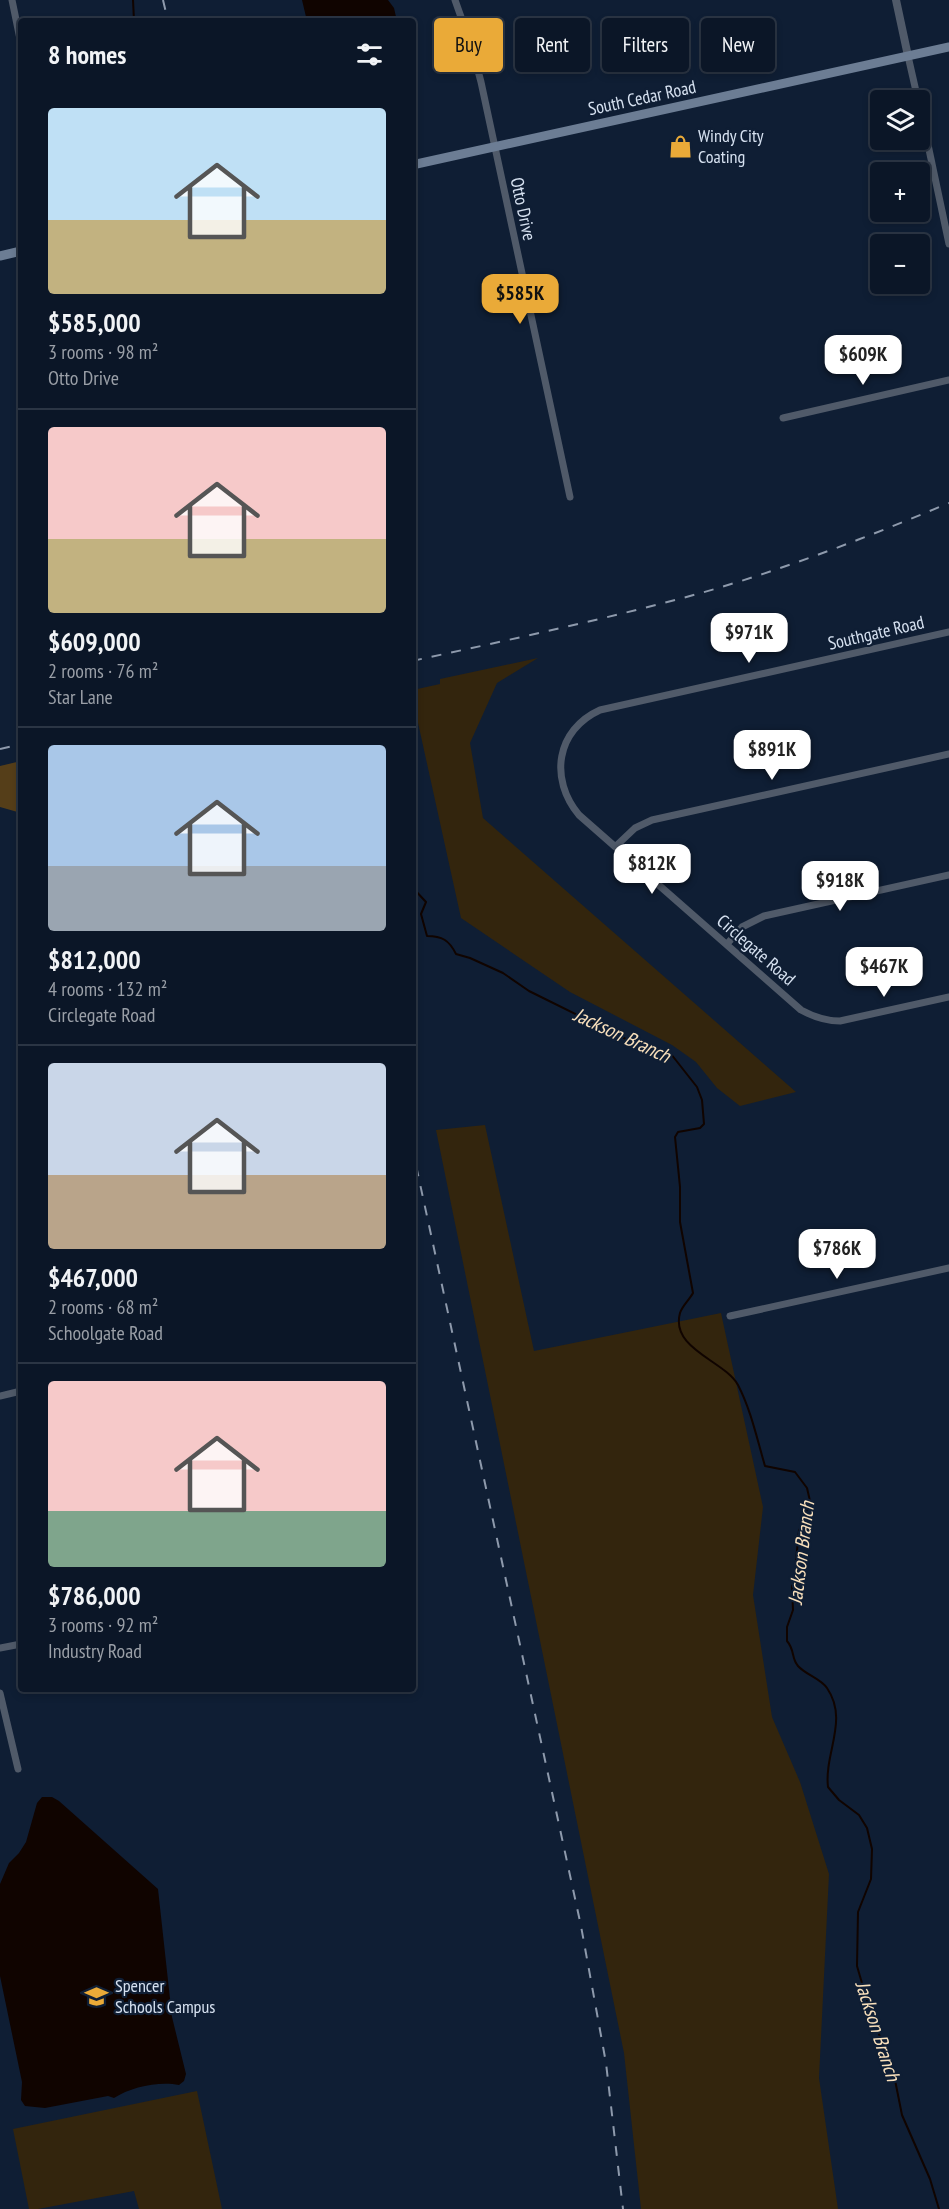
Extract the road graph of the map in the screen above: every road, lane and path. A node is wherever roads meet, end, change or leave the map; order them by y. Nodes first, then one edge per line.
1 (12, 0) edge
2 (455, 0) edge
3 (896, 0) edge
4 (18, 29) edge
5 (949, 47) edge
6 (908, 56) junction
7 (916, 90) edge
8 (494, 148) junction
9 (929, 150) edge
10 (416, 164) edge
11 (949, 244) edge
12 (18, 252) edge
13 (0, 256) edge
14 (949, 380) edge
15 (783, 418) dead end
16 (570, 497) dead end
17 (949, 632) edge
18 (571, 733) joint
19 (949, 754) edge
20 (616, 846) junction
21 (949, 875) edge
22 (727, 944) junction
23 (949, 997) edge
24 (949, 1268) edge
25 (730, 1316) dead end
26 (18, 1392) edge
27 (0, 1395) edge
28 (18, 1645) edge
29 (0, 1648) edge
30 (0, 1693) edge
31 (18, 1769) dead end

1 - 4 street
2 - 8 street, Otto Drive
3 - 6 street
5 - 6 main road, South Cedar Road
6 - 7 street
6 - 8 main road, South Cedar Road
8 - 10 main road, South Cedar Road
8 - 16 street, Otto Drive
9 - 11 street
12 - 13 main road
14 - 15 street
17 - 18 street, Southgate Road
18 - 20 street, Circlegate Road
19 - 20 street
20 - 22 street, Circlegate Road
21 - 22 street
22 - 23 street, Circlegate Road
24 - 25 street
26 - 27 street
28 - 29 street
30 - 31 street

